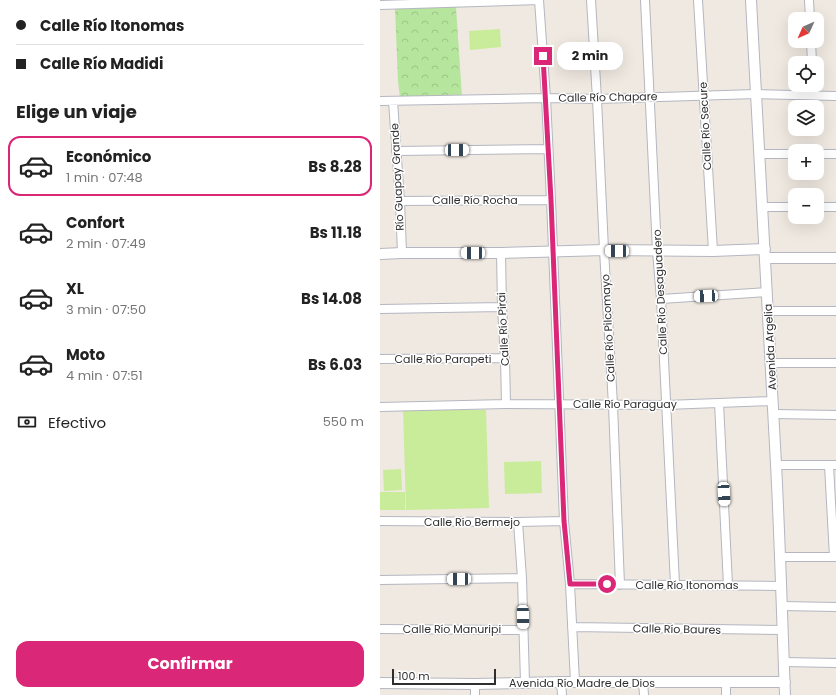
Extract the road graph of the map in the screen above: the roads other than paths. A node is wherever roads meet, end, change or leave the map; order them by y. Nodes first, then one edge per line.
1 (539, 0) edge
2 (591, 0) edge
3 (645, 0) edge
4 (698, 0) edge
5 (751, 0) edge
6 (809, 0) edge
7 (383, 3) edge
8 (810, 12) edge
9 (814, 92) edge
10 (756, 94) junction
11 (703, 95) junction
12 (814, 95) junction
13 (836, 96) edge
14 (649, 97) junction
15 (546, 98) junction
16 (597, 99) junction
17 (380, 101) edge
18 (392, 101) junction
19 (548, 149) junction
20 (396, 151) junction
21 (760, 154) junction
22 (788, 154) edge
23 (824, 154) edge
24 (836, 154) edge
25 (551, 200) junction
26 (400, 201) junction
27 (762, 207) junction
28 (788, 207) edge
29 (824, 207) edge
30 (836, 207) edge
31 (604, 250) junction
32 (657, 251) junction
33 (712, 251) junction
34 (553, 252) junction
35 (402, 253) junction
36 (501, 253) junction
37 (380, 254) edge
38 (765, 254) junction
39 (836, 258) edge
40 (767, 292) junction
41 (661, 299) junction
42 (502, 307) junction
43 (380, 309) edge
44 (768, 311) junction
45 (836, 311) edge
46 (505, 358) junction
47 (380, 359) edge
48 (771, 363) junction
49 (836, 363) edge
50 (773, 401) junction
51 (719, 403) junction
52 (506, 404) junction
53 (560, 405) junction
54 (613, 405) junction
55 (666, 405) junction
56 (380, 407) edge
57 (774, 414) junction
58 (836, 415) edge
59 (776, 465) junction
60 (832, 465) edge
61 (380, 521) edge
62 (564, 521) junction
63 (518, 522) junction
64 (780, 557) junction
65 (835, 557) edge
66 (522, 578) junction
67 (380, 580) edge
68 (570, 584) junction
69 (620, 584) junction
70 (675, 584) junction
71 (728, 585) junction
72 (781, 586) junction
73 (782, 606) junction
74 (836, 607) edge
75 (572, 627) junction
76 (380, 629) edge
77 (524, 630) junction
78 (783, 630) junction
79 (784, 662) junction
80 (836, 663) edge
81 (525, 682) junction
82 (561, 682) junction
83 (575, 682) junction
84 (643, 682) junction
85 (726, 682) junction
86 (785, 682) junction
87 (380, 683) edge
88 (475, 684) junction
89 (475, 695) edge
90 (562, 695) edge
91 (644, 695) edge
92 (726, 695) edge
93 (785, 695) edge

1 - 7 street
1 - 15 street
2 - 16 street, Calle Río Pilcomayo
3 - 14 street, Calle Río Desaguadero
4 - 11 street, Calle Río Secure
5 - 10 street, Avenida Argelia
6 - 8 street
9 - 12 street
10 - 11 street, Calle Río Chapare
10 - 12 street, Calle Río Chapare
10 - 21 street, Avenida Argelia
11 - 14 street, Calle Río Chapare
11 - 33 street, Calle Río Secure
12 - 13 street, Calle Río Chapare
14 - 16 street, Calle Río Chapare
14 - 32 street, Calle Río Desaguadero
15 - 16 street, Calle Río Chapare
15 - 18 street, Calle Río Chapare
15 - 19 street
16 - 31 street, Calle Río Pilcomayo
17 - 18 street, Calle Río Chapare
18 - 20 street, Río Guapay Grande
19 - 20 street
19 - 25 street
20 - 26 street, Río Guapay Grande
21 - 22 street
21 - 27 street, Avenida Argelia
23 - 24 street
25 - 26 street, Calle Río Rocha
25 - 34 street
26 - 35 street, Río Guapay Grande
27 - 28 street
27 - 38 street, Avenida Argelia
29 - 30 street
31 - 32 street
31 - 34 street
31 - 54 street, Calle Río Pilcomayo
32 - 33 street
32 - 41 street, Calle Río Desaguadero
33 - 38 street
34 - 36 street
34 - 53 street
35 - 36 street
35 - 37 street
36 - 42 street, Calle Río Pirai
38 - 39 street
38 - 40 street, Avenida Argelia
40 - 41 street
40 - 44 street, Avenida Argelia
41 - 55 street, Calle Río Desaguadero
42 - 43 street
42 - 46 street, Calle Río Pirai
44 - 45 street
44 - 48 street, Avenida Argelia
46 - 47 street, Calle Río Parapeti
46 - 52 street, Calle Río Pirai
48 - 49 street
48 - 50 street, Avenida Argelia
50 - 51 street, Calle Río Paraguay
50 - 57 street, Avenida Argelia
51 - 55 street, Calle Río Paraguay
51 - 71 street
52 - 53 street, Calle Río Paraguay
52 - 56 street, Calle Río Paraguay
53 - 54 street, Calle Río Paraguay
53 - 62 street
54 - 55 street, Calle Río Paraguay
54 - 69 street, Calle Río Pilcomayo
55 - 70 street, Calle Río Desaguadero
57 - 58 street
57 - 59 street, Avenida Argelia
59 - 60 street
59 - 64 street, Avenida Argelia
60 - 65 street
61 - 63 street, Calle Río Bermejo
62 - 63 street, Calle Río Bermejo
62 - 68 street
63 - 66 street
64 - 65 street
64 - 72 street, Avenida Argelia
66 - 67 street
66 - 77 street
68 - 69 street, Calle Río Itonomas
68 - 75 street
69 - 70 street, Calle Río Itonomas
70 - 71 street, Calle Río Itonomas
71 - 72 street, Calle Río Itonomas
72 - 73 street, Avenida Argelia
73 - 74 street
73 - 78 street, Avenida Argelia
75 - 78 street, Calle Río Baures
75 - 83 street
76 - 77 street, Calle Río Manuripi
77 - 81 street
78 - 79 street, Avenida Argelia
79 - 80 street
79 - 86 street, Avenida Argelia
81 - 82 street, Avenida Río Madre de Dios
81 - 88 street, Avenida Río Madre de Dios
82 - 83 street, Avenida Río Madre de Dios
82 - 90 street
83 - 84 street, Avenida Río Madre de Dios
84 - 85 street, Avenida Río Madre de Dios
84 - 91 street
85 - 86 street, Avenida Río Madre de Dios
85 - 92 street
86 - 93 street, Avenida Argelia
87 - 88 street, Avenida Río Madre de Dios
88 - 89 street

